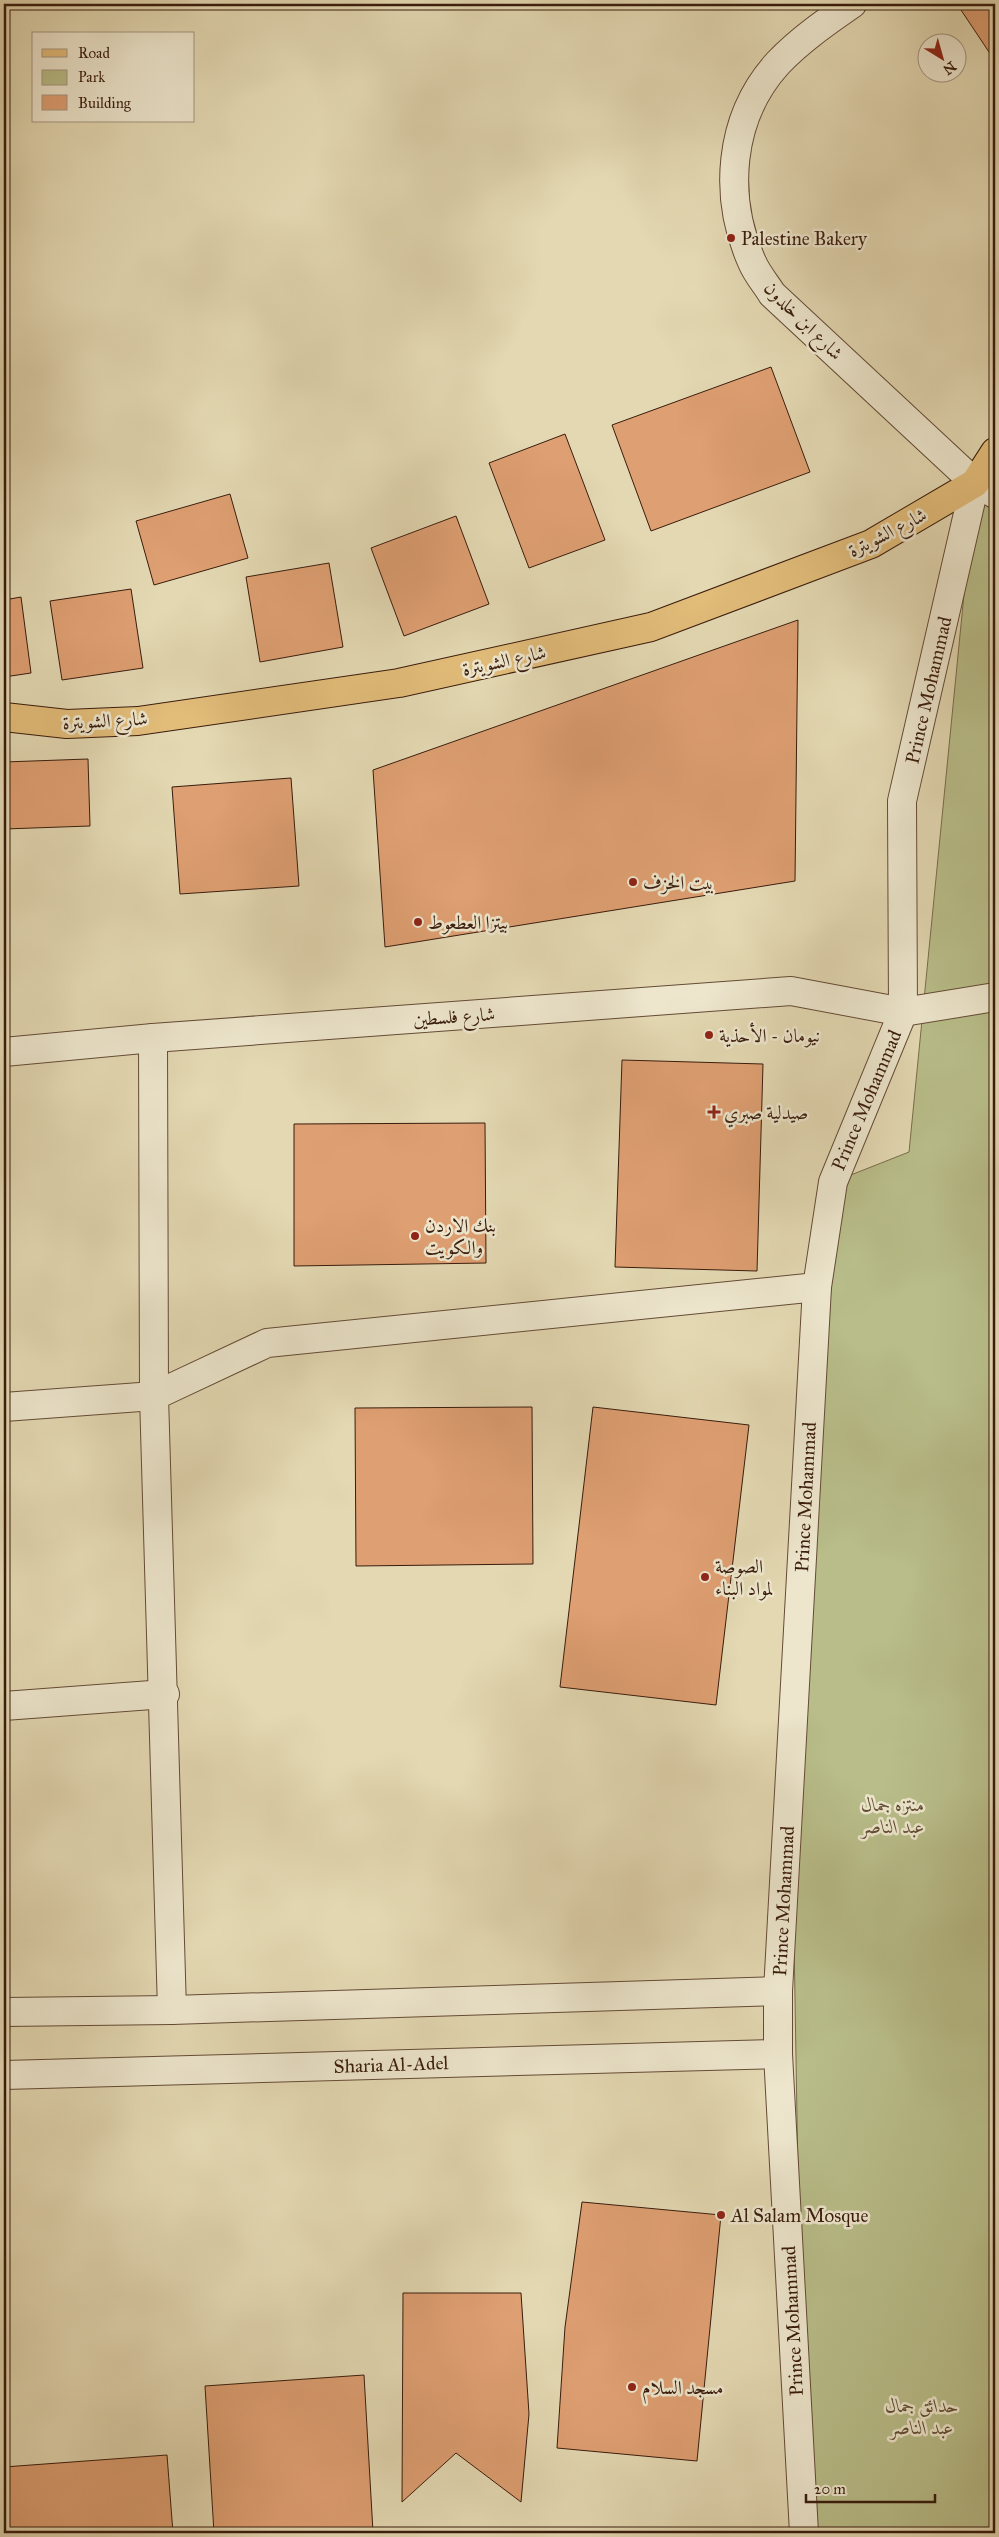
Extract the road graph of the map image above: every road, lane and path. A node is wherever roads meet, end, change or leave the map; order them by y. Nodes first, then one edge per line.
1 (852, 4) edge
2 (995, 452) edge
3 (985, 489) edge
4 (4, 717) edge
5 (995, 997) edge
6 (903, 1012) junction
7 (153, 1038) junction
8 (4, 1052) edge
9 (817, 1287) junction
10 (154, 1396) junction
11 (4, 1407) edge
12 (164, 1694) junction
13 (4, 1706) edge
14 (778, 1991) junction
15 (172, 2010) junction
16 (4, 2012) edge
17 (778, 2054) junction
18 (4, 2075) edge
19 (804, 2533) edge

1 - 3 street, شارع ابن خلدون
2 - 3 main road
3 - 4 main road, شارع الشويترة
3 - 6 street, Prince Mohammad
5 - 6 street, شارع فلسطين
6 - 7 street, شارع فلسطين
6 - 9 street, Prince Mohammad
7 - 8 street, شارع فلسطين
7 - 10 street
9 - 10 street
9 - 14 street, Prince Mohammad
10 - 11 street
10 - 12 street
12 - 13 street
12 - 15 street
14 - 15 street
14 - 17 street, Prince Mohammad
15 - 16 street
17 - 18 street, Sharia Al-Adel
17 - 19 street, Prince Mohammad

